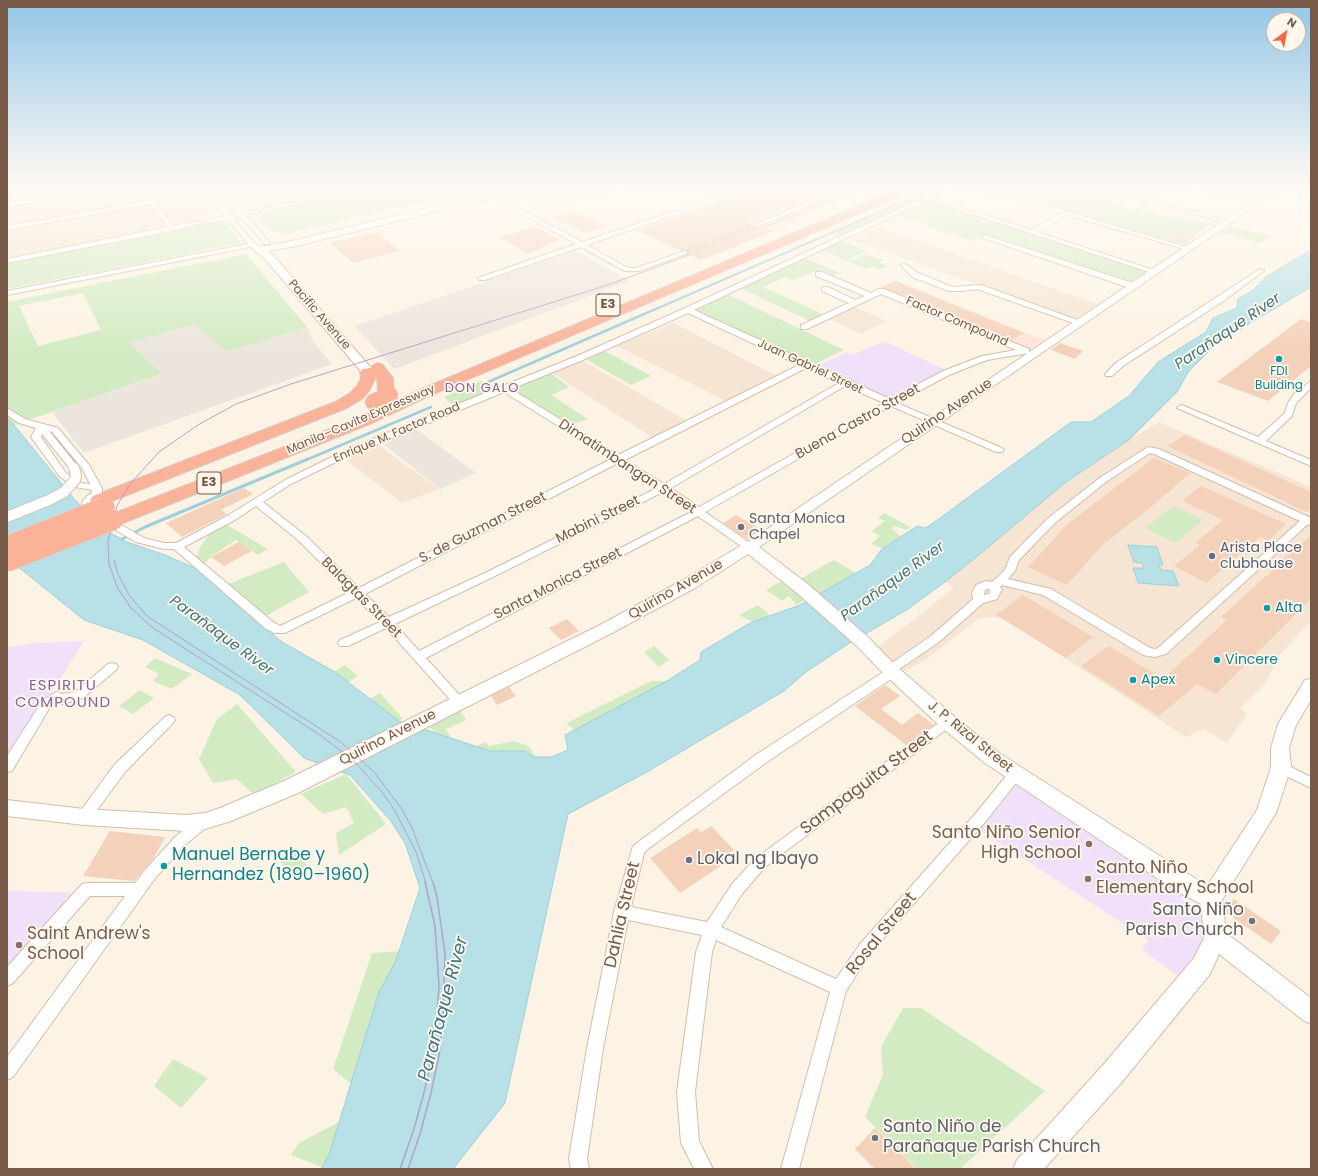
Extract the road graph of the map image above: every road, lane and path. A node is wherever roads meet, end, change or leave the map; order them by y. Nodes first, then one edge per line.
1 (100, 243) edge
2 (259, 243) edge
3 (261, 243) edge
4 (276, 243) edge
5 (579, 243) edge
6 (584, 243) edge
7 (757, 243) edge
8 (781, 243) edge
9 (836, 243) edge
10 (1003, 243) edge
11 (1065, 243) edge
12 (1169, 243) edge
13 (1199, 243) edge
14 (263, 246) junction
15 (1190, 249) junction
16 (685, 253) tunnel mouth
17 (7, 261) edge
18 (904, 265) dead end
19 (1260, 270) dead end
20 (1155, 272) junction
21 (819, 274) dead end
22 (480, 277) dead end
23 (1133, 286) junction
24 (825, 290) dead end
25 (7, 294) edge
26 (872, 296) junction
27 (7, 299) edge
28 (855, 303) junction
29 (688, 310) junction
30 (1079, 322) junction
31 (804, 328) dead end
32 (1029, 352) junction
33 (804, 365) junction
34 (373, 370) junction
35 (1109, 374) dead end
36 (844, 383) junction
37 (1311, 384) edge
38 (504, 388) junction
39 (381, 398) junction
40 (890, 403) junction
41 (1182, 408) dead end
42 (7, 411) edge
43 (933, 421) junction
44 (40, 427) junction
45 (1260, 441) junction
46 (999, 450) dead end
47 (619, 460) junction
48 (1311, 463) edge
49 (664, 488) junction
50 (256, 501) junction
51 (104, 504) junction
52 (698, 512) junction
53 (7, 517) edge
54 (1309, 521) edge
55 (7, 536) edge
56 (7, 546) edge
57 (177, 546) junction
58 (750, 547) junction
59 (7, 562) edge
60 (997, 584) junction
61 (358, 593) junction
62 (387, 623) junction
63 (344, 643) dead end
64 (419, 656) junction
65 (112, 667) dead end
66 (891, 671) junction
67 (1308, 694) edge
68 (459, 702) junction
69 (169, 720) dead end
70 (948, 722) junction
71 (7, 767) edge
72 (1281, 767) junction
73 (1016, 774) junction
74 (1311, 783) edge
75 (7, 808) edge
76 (84, 817) junction
77 (205, 821) junction
78 (138, 890) junction
79 (1211, 899) junction
80 (622, 912) junction
81 (712, 930) junction
82 (1215, 938) junction
83 (7, 978) edge
84 (839, 988) junction
85 (1311, 1012) edge
86 (7, 1071) edge
87 (1033, 1167) edge
88 (580, 1169) edge
89 (704, 1169) edge
90 (790, 1169) edge

1 - 17 street
2 - 14 street, Pacific Avenue
3 - 14 street, Pacific Avenue
4 - 14 main road
5 - 22 street
6 - 16 street
7 - 39 highway, Manila–Cavite Expressway / E3
8 - 51 highway, Manila–Cavite Expressway / E3
9 - 29 street, Enrique M. Factor Road
10 - 23 street
11 - 20 street
12 - 15 street
13 - 15 main road, Quirino Avenue
14 - 25 street
14 - 27 street
14 - 34 main road, Pacific Avenue
15 - 20 main road, Quirino Avenue
18 - 30 street
19 - 35 street
20 - 23 main road, Quirino Avenue
21 - 26 street
23 - 30 main road, Quirino Avenue
24 - 28 street
26 - 28 street
26 - 32 street, Factor Compound
28 - 31 street
29 - 33 street, Juan Gabriel Street
29 - 38 street, Enrique M. Factor Road
30 - 32 main road, Quirino Avenue
32 - 40 street, Buena Castro Street
32 - 43 main road, Quirino Avenue
33 - 36 street, Juan Gabriel Street
33 - 47 street, S. de Guzman Street
34 - 39 highway
34 - 51 highway
36 - 40 street, Juan Gabriel Street
36 - 49 street, Mabini Street
37 - 45 street
38 - 47 street, Dimatimbangan Street
38 - 50 street, Enrique M. Factor Road
39 - 51 highway, Manila–Cavite Expressway
40 - 43 street, Juan Gabriel Street
40 - 52 street, Buena Castro Street
41 - 45 street
42 - 44 street
43 - 46 street, Juan Gabriel Street
43 - 58 main road, Quirino Avenue
44 - 51 street
44 - 51 street
44 - 53 street, bridge
45 - 48 street
47 - 49 street, Dimatimbangan Street
47 - 61 street, S. de Guzman Street
49 - 52 street, Dimatimbangan Street
49 - 62 street, Mabini Street
50 - 57 street, Enrique M. Factor Road
50 - 61 street, Balagtas Street
51 - 55 highway
51 - 56 highway, Manila–Cavite Expressway / E3, bridge
51 - 57 street, Enrique M. Factor Road
51 - 59 highway, Manila–Cavite Expressway / E3, bridge
52 - 58 street, Dimatimbangan Street
52 - 64 street, Santa Monica Street
54 - 60 street
54 - 60 street
57 - 61 street, S. de Guzman Street
58 - 66 main road, J. P. Rizal Street
58 - 68 main road, Quirino Avenue
60 - 66 street, Dahlia Street
61 - 62 street, Balagtas Street
62 - 63 street, Mabini Street
62 - 64 street, Balagtas Street
64 - 68 street, Balagtas Street
65 - 71 street
66 - 70 main road, J. P. Rizal Street
66 - 80 street, Dahlia Street
67 - 72 main road
68 - 77 main road, Quirino Avenue
69 - 76 street
70 - 73 main road, J. P. Rizal Street
70 - 81 street, Sampaguita Street
72 - 74 street
72 - 79 main road
73 - 79 main road, J. P. Rizal Street
73 - 84 street, Rosal Street
75 - 76 main road, Quirino Avenue
76 - 77 main road, Quirino Avenue
77 - 78 street
78 - 83 street
78 - 86 street
79 - 82 main road
80 - 81 street
80 - 88 street, Dahlia Street
81 - 84 street
81 - 89 street, Sampaguita Street
82 - 85 main road
82 - 87 main road
84 - 90 street, Rosal Street

